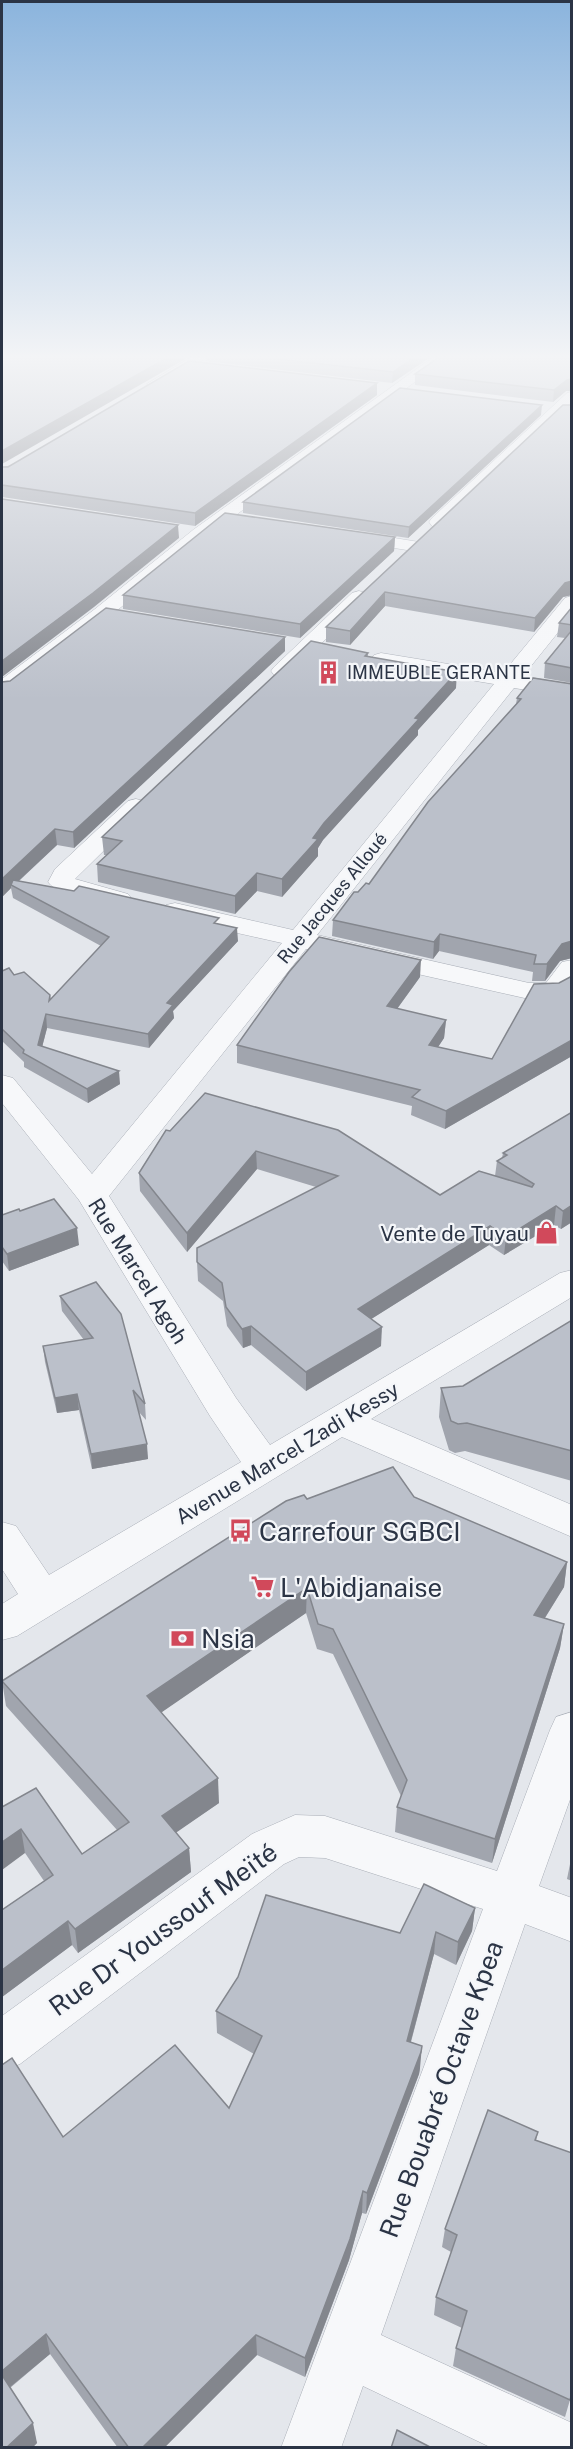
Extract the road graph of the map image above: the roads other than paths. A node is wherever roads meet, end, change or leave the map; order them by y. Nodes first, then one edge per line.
1 (283, 472) edge
2 (494, 472) edge
3 (221, 517) junction
4 (243, 521) edge
5 (176, 530) edge
6 (199, 534) junction
7 (334, 534) edge
8 (413, 546) junction
9 (397, 561) edge
10 (372, 584) edge
11 (572, 602) edge
12 (102, 613) junction
13 (125, 617) edge
14 (284, 643) edge
15 (307, 647) junction
16 (329, 650) edge
17 (363, 656) edge
18 (508, 680) junction
19 (263, 687) edge
20 (2, 689) edge
21 (572, 691) edge
22 (151, 793) edge
23 (300, 938) junction
24 (572, 968) edge
25 (2, 1084) edge
26 (92, 1195) junction
27 (572, 1281) edge
28 (340, 1421) junction
29 (264, 1466) junction
30 (572, 1521) edge
31 (2, 1537) edge
32 (43, 1599) junction
33 (2, 1624) edge
34 (572, 1730) edge
35 (511, 1897) junction
36 (572, 1920) edge
37 (2, 2046) edge
38 (347, 2349) junction
39 (311, 2448) edge
40 (559, 2448) edge

1 - 3 street
2 - 8 street
3 - 4 street
3 - 6 street
5 - 6 street
6 - 12 street
7 - 8 street
8 - 9 street
10 - 15 street
11 - 18 street, Rue Jacques Alloué
12 - 13 street
12 - 20 street
14 - 15 street
15 - 16 street
15 - 19 street
17 - 18 street
18 - 21 street
18 - 23 street, Rue Jacques Alloué
22 - 23 street
23 - 24 street
23 - 26 street, Rue Jacques Alloué
25 - 26 street, Rue Marcel Agoh
26 - 29 street, Rue Marcel Agoh
27 - 28 street, Avenue Marcel Zadi Kessy
28 - 29 street, Avenue Marcel Zadi Kessy
28 - 30 street
29 - 32 street, Avenue Marcel Zadi Kessy
31 - 32 street
32 - 33 street, Avenue Marcel Zadi Kessy
34 - 35 street, Rue Bouabré Octave Kpea
35 - 36 street, Rue Dr Youssouf Meïté
35 - 37 street, Rue Dr Youssouf Meïté
35 - 38 street, Rue Bouabré Octave Kpea
38 - 39 street, Rue Bouabré Octave Kpea
38 - 40 street

